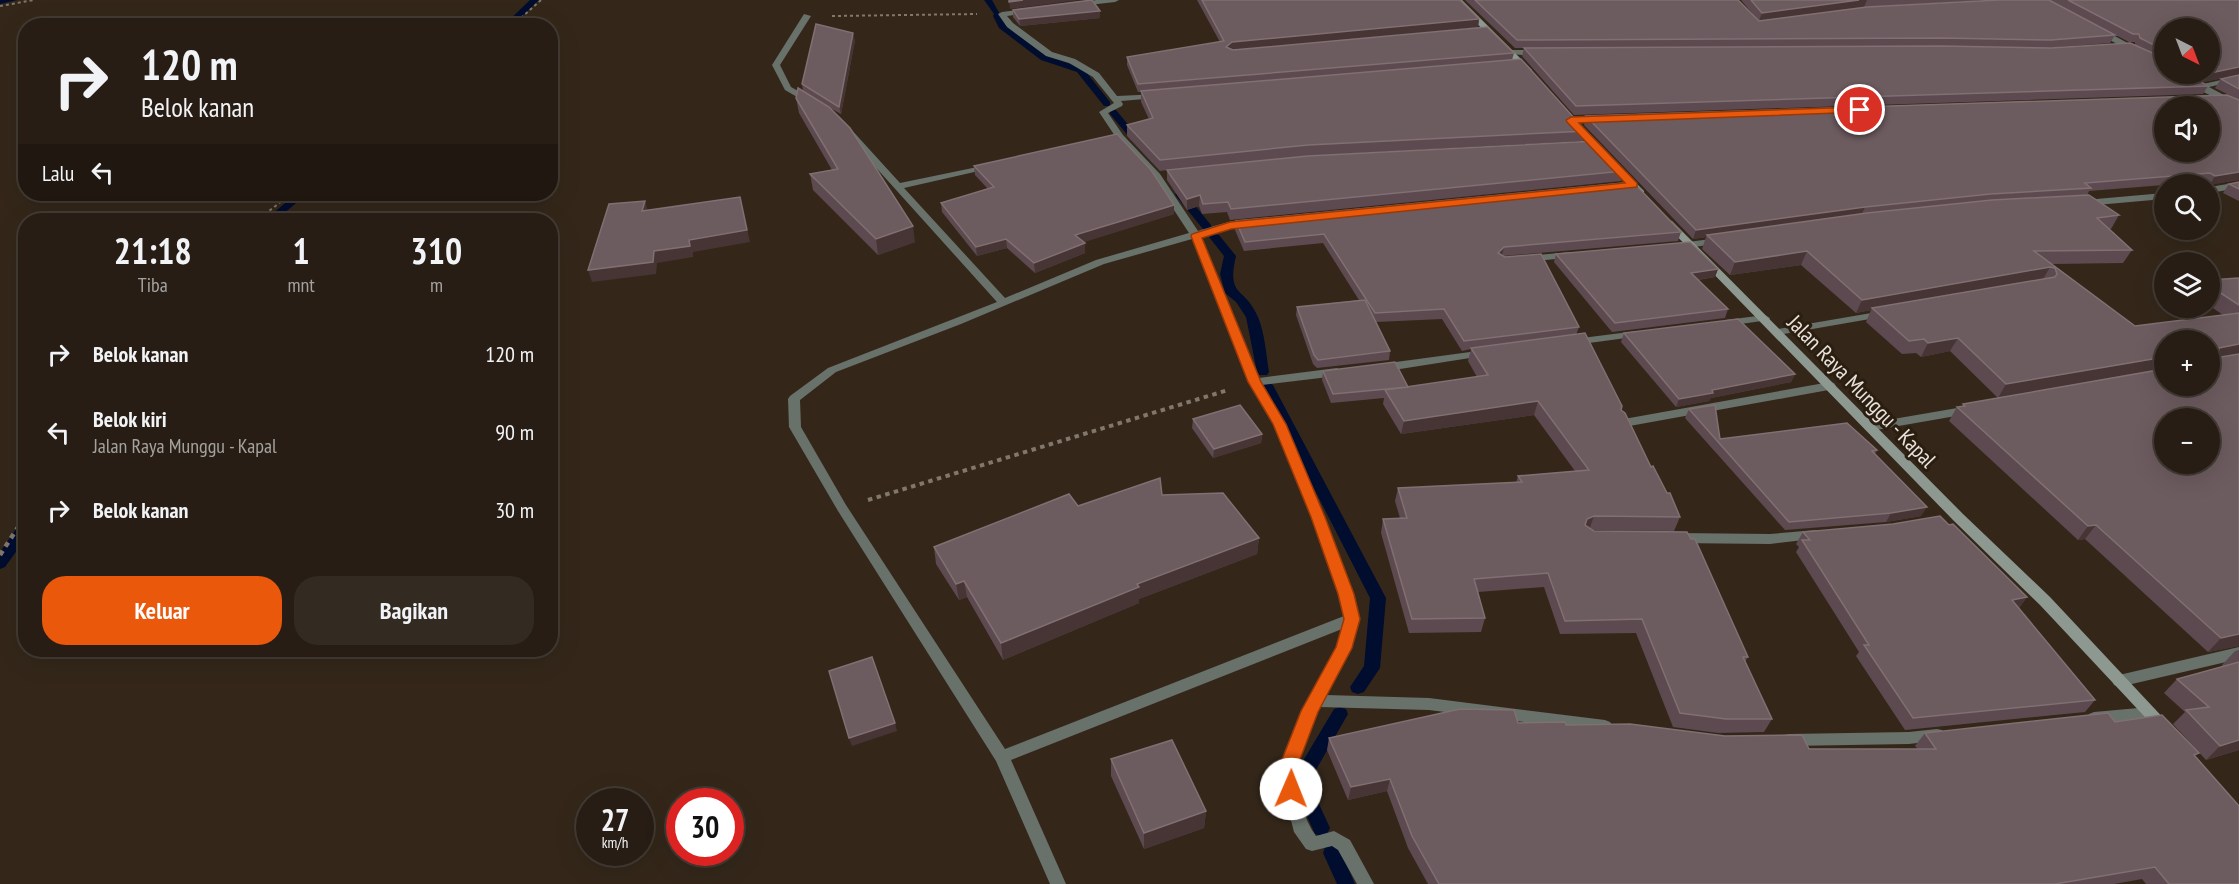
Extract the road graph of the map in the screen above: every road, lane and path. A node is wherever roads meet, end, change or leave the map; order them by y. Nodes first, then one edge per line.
1 (34, 0) edge
2 (540, 0) edge
3 (1115, 0) edge
4 (1458, 0) edge
5 (0, 6) edge
6 (1070, 6) edge
7 (1036, 10) edge
8 (1002, 14) junction
9 (807, 16) joint
10 (521, 18) edge
11 (2091, 26) edge
12 (2130, 46) junction
13 (2106, 48) edge
14 (1512, 52) junction
15 (1547, 52) edge
16 (2154, 60) edge
17 (2239, 78) edge
18 (1536, 81) edge
19 (2195, 84) edge
20 (2200, 87) junction
21 (1164, 95) edge
22 (2220, 98) edge
23 (2223, 98) junction
24 (1117, 99) junction
25 (817, 106) edge
26 (2239, 106) edge
27 (1567, 116) joint
28 (836, 118) edge
29 (1606, 119) edge
30 (1120, 137) junction
31 (1108, 139) edge
32 (1004, 162) edge
33 (1169, 175) edge
34 (1157, 176) junction
35 (2239, 185) edge
36 (900, 186) junction
37 (2220, 188) edge
38 (2154, 197) edge
39 (282, 201) edge
40 (2080, 204) edge
41 (267, 213) edge
42 (1261, 222) edge
43 (1196, 236) junction
44 (1724, 240) edge
45 (1690, 245) junction
46 (1667, 247) edge
47 (1585, 254) edge
48 (1515, 260) edge
49 (1002, 301) junction
50 (1893, 312) edge
51 (1765, 318) junction
52 (1718, 324) edge
53 (1778, 332) junction
54 (1648, 333) edge
55 (1567, 343) edge
56 (1497, 352) edge
57 (1255, 382) junction
58 (1830, 386) junction
59 (1976, 408) edge
60 (1624, 423) edge
61 (1870, 427) junction
62 (842, 508) junction
63 (1958, 517) junction
64 (1937, 520) edge
65 (18, 527) edge
66 (1828, 534) edge
67 (1657, 538) edge
68 (0, 555) edge
69 (1352, 619) junction
70 (2239, 653) edge
71 (2119, 681) junction
72 (1315, 701) junction
73 (2150, 712) junction
74 (2081, 720) edge
75 (1626, 729) edge
76 (1955, 733) edge
77 (2174, 738) edge
78 (1778, 740) edge
79 (1002, 757) junction
80 (1058, 884) edge
81 (1366, 884) edge

1 - 5 path
2 - 10 path
3 - 6 street
4 - 14 street
7 - 8 street
8 - 9 path
8 - 24 street
9 - 25 street
11 - 12 street
12 - 13 street
12 - 16 street
14 - 15 street
14 - 18 street
17 - 20 street
19 - 20 street
20 - 23 street
21 - 24 street
22 - 23 street
23 - 26 street
24 - 30 street
27 - 29 street
27 - 45 street, Jalan Raya Munggu - Kapal
28 - 36 street
30 - 31 street
30 - 34 street
32 - 36 street
33 - 34 street
34 - 43 street
35 - 37 street
36 - 49 street
38 - 40 street
39 - 41 path
42 - 43 street
43 - 49 street
43 - 57 street
44 - 45 street
45 - 46 street
45 - 51 street, Jalan Raya Munggu - Kapal
47 - 48 street
49 - 62 street
50 - 53 street
51 - 52 street
51 - 53 street, Jalan Raya Munggu - Kapal
53 - 58 street, Jalan Raya Munggu - Kapal
54 - 55 street
56 - 57 street
57 - 62 path
57 - 69 street
58 - 60 street
58 - 61 street, Jalan Raya Munggu - Kapal
59 - 61 street
61 - 63 street, Jalan Raya Munggu - Kapal
62 - 79 street
63 - 64 street
63 - 71 street, Jalan Raya Munggu - Kapal
65 - 68 path
66 - 67 street
69 - 72 street
69 - 79 street
70 - 71 street
71 - 73 street, Jalan Raya Munggu - Kapal
72 - 75 street
72 - 81 street
73 - 74 street
73 - 77 street, Jalan Raya Munggu - Kapal
76 - 78 street
79 - 80 street

